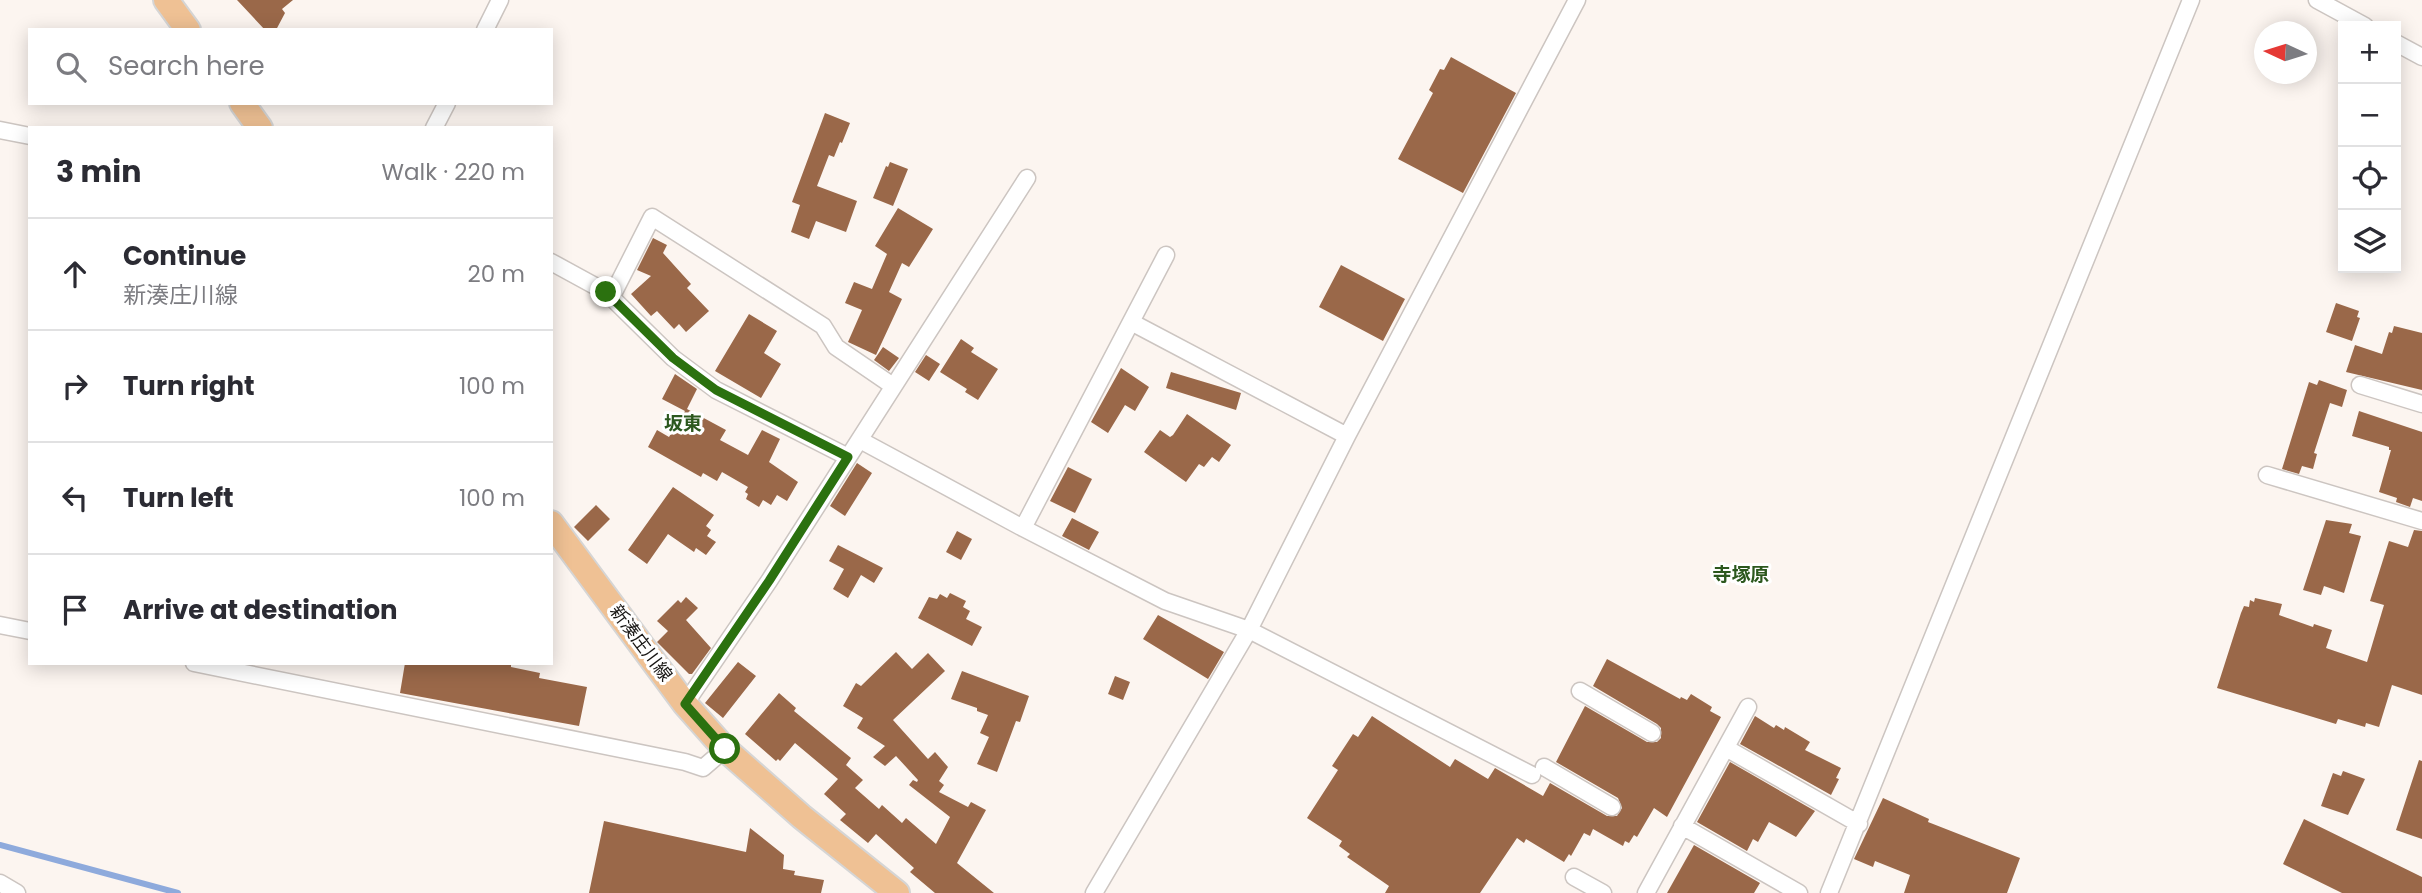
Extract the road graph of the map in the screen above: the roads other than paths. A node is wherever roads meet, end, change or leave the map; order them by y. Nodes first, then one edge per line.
1 (166, 0) edge
2 (500, 0) edge
3 (1577, 0) edge
4 (2192, 0) edge
5 (2317, 0) edge
6 (2356, 21) edge
7 (187, 28) edge
8 (486, 28) edge
9 (2401, 46) edge
10 (2422, 57) edge
11 (243, 105) edge
12 (446, 105) edge
13 (259, 126) edge
14 (435, 126) edge
15 (0, 130) edge
16 (28, 136) edge
17 (1027, 178) dead end
18 (1166, 255) dead end
19 (553, 263) edge
20 (611, 298) junction
21 (1131, 322) junction
22 (2360, 385) dead end
23 (893, 386) junction
24 (2422, 404) edge
25 (1347, 436) junction
26 (860, 440) junction
27 (848, 457) junction
28 (2267, 475) dead end
29 (2422, 521) edge
30 (553, 526) edge
31 (1023, 528) junction
32 (0, 625) edge
33 (1249, 630) junction
34 (28, 631) edge
35 (217, 666) edge
36 (1580, 691) dead end
37 (685, 704) junction
38 (1748, 707) dead end
39 (1652, 733) dead end
40 (1726, 748) junction
41 (725, 749) junction
42 (1612, 807) dead end
43 (1859, 824) junction
44 (1682, 827) junction
45 (1574, 877) dead end
46 (0, 883) edge
47 (17, 893) edge
48 (897, 893) edge
49 (1094, 893) edge
50 (1603, 893) edge
51 (1646, 893) edge
52 (1800, 893) edge
53 (1829, 893) edge

1 - 7 main road
2 - 8 street
3 - 25 street
4 - 43 street
5 - 6 street
9 - 10 street
11 - 13 main road
12 - 14 street
15 - 16 street
17 - 23 street
18 - 21 street
19 - 20 street
20 - 23 street
20 - 27 street
21 - 25 street
21 - 31 street
22 - 24 street
23 - 26 street
25 - 33 street
26 - 27 street
26 - 31 street
27 - 37 street
28 - 29 street
30 - 37 main road, 新湊庄川線
31 - 33 street
32 - 34 street
33 - 42 street
33 - 49 street
35 - 41 street
36 - 39 street
37 - 41 main road, 新湊庄川線
38 - 40 street
40 - 43 street
40 - 44 street
41 - 48 main road, 新湊庄川線
43 - 53 street
44 - 51 street
44 - 52 street
45 - 50 street
46 - 47 street

